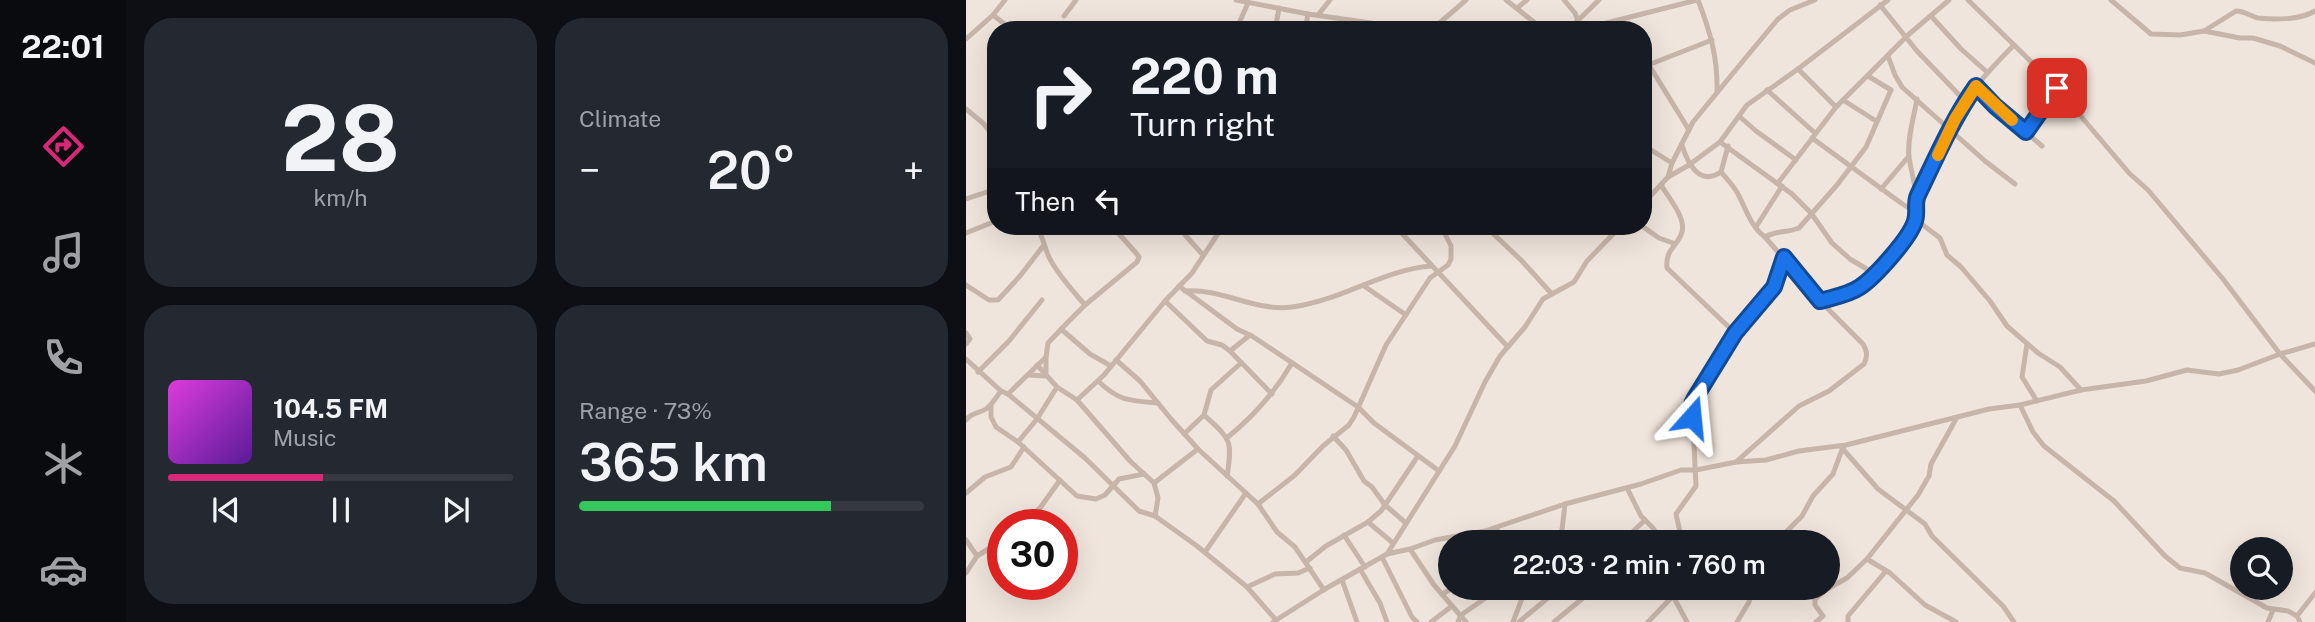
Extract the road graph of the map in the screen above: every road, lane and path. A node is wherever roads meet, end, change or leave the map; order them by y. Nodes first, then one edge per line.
1 (1076, 0) edge
2 (1236, 0) edge
3 (1330, 0) edge
4 (1465, 0) edge
5 (1506, 0) edge
6 (1527, 0) edge
7 (1564, 0) edge
8 (1599, 0) edge
9 (1697, 0) edge
10 (1815, 0) edge
11 (1888, 0) edge
12 (1950, 0) edge
13 (1968, 0) edge
14 (2111, 0) edge
15 (1001, 2) edge
16 (1248, 3) junction
17 (1880, 5) junction
18 (1279, 8) junction
19 (1517, 8) junction
20 (2315, 11) edge
21 (1308, 14) junction
22 (993, 15) junction
23 (1318, 15) junction
24 (1064, 16) dead end
25 (1931, 16) junction
26 (1001, 21) edge
27 (1240, 21) edge
28 (1277, 21) edge
29 (1307, 21) edge
30 (1360, 21) edge
31 (1442, 21) edge
32 (1533, 21) edge
33 (1578, 21) joint
34 (1614, 21) edge
35 (2204, 31) junction
36 (1906, 38) junction
37 (966, 39) edge
38 (1713, 40) junction
39 (2014, 45) junction
40 (1888, 56) junction
41 (2315, 63) edge
42 (1652, 64) edge
43 (1798, 69) junction
44 (1987, 72) junction
45 (1652, 75) edge
46 (1868, 76) junction
47 (1976, 86) junction
48 (1902, 87) junction
49 (2057, 88) junction
50 (1767, 90) junction
51 (1891, 90) junction
52 (1717, 92) junction
53 (1917, 99) junction
54 (1843, 100) junction
55 (1965, 101) junction
56 (1836, 107) junction
57 (966, 109) edge
58 (1739, 116) junction
59 (1876, 121) junction
60 (987, 128) edge
61 (1950, 128) junction
62 (1689, 130) junction
63 (2026, 132) junction
64 (1813, 136) junction
65 (1720, 142) junction
66 (1682, 145) junction
67 (1728, 146) junction
68 (2042, 146) dead end
69 (1652, 151) edge
70 (1909, 156) junction
71 (1796, 160) junction
72 (1672, 163) junction
73 (1689, 165) junction
74 (1852, 167) junction
75 (1721, 172) junction
76 (1668, 177) junction
77 (1780, 184) junction
78 (2015, 184) dead end
79 (1661, 185) junction
80 (1881, 189) junction
81 (987, 192) edge
82 (1652, 194) edge
83 (1916, 198) junction
84 (966, 199) edge
85 (1811, 213) junction
86 (1916, 216) junction
87 (987, 225) edge
88 (1756, 227) junction
89 (1652, 232) edge
90 (966, 233) edge
91 (1042, 235) edge
92 (1120, 235) edge
93 (1185, 235) edge
94 (1217, 235) edge
95 (1403, 235) edge
96 (1446, 235) edge
97 (1495, 235) edge
98 (1612, 235) edge
99 (1765, 237) junction
100 (1673, 243) junction
101 (1044, 245) junction
102 (1203, 255) junction
103 (1784, 257) junction
104 (1432, 266) junction
105 (1438, 271) junction
106 (1875, 274) junction
107 (966, 285) edge
108 (1179, 286) junction
109 (1364, 286) junction
110 (1185, 291) junction
111 (1551, 293) junction
112 (1042, 300) dead end
113 (1165, 301) junction
114 (1820, 301) junction
115 (1084, 306) junction
116 (1406, 315) junction
117 (1061, 329) junction
118 (966, 333) edge
119 (1735, 333) junction
120 (1250, 335) junction
121 (966, 344) edge
122 (2027, 344) junction
123 (2315, 344) edge
124 (1508, 347) junction
125 (1230, 351) junction
126 (2280, 354) junction
127 (1046, 357) junction
128 (966, 359) edge
129 (1116, 360) junction
130 (1241, 363) junction
131 (1292, 363) junction
132 (1037, 365) junction
133 (1111, 366) junction
134 (978, 372) junction
135 (1028, 375) junction
136 (1046, 376) junction
137 (1098, 381) junction
138 (1057, 387) junction
139 (2081, 390) junction
140 (1001, 391) junction
141 (2315, 391) edge
142 (1008, 394) junction
143 (1272, 394) junction
144 (1077, 401) junction
145 (2037, 401) junction
146 (1158, 403) junction
147 (991, 405) junction
148 (2020, 405) junction
149 (1358, 407) junction
150 (1204, 415) junction
151 (1956, 418) junction
152 (1037, 419) junction
153 (966, 420) edge
154 (1184, 434) junction
155 (1334, 436) junction
156 (1227, 437) junction
157 (1018, 442) junction
158 (1844, 446) junction
159 (1024, 447) junction
160 (1198, 449) junction
161 (1418, 456) junction
162 (1735, 462) junction
163 (1696, 470) junction
164 (1439, 471) junction
165 (1144, 474) junction
166 (1227, 476) junction
167 (1060, 480) junction
168 (1154, 483) junction
169 (1114, 485) junction
170 (1627, 488) junction
171 (966, 493) edge
172 (1246, 493) junction
173 (1258, 504) junction
174 (1565, 504) junction
175 (1385, 505) junction
176 (1039, 509) edge
177 (1905, 510) junction
178 (1155, 516) junction
179 (1645, 520) junction
180 (1368, 522) junction
181 (1406, 523) junction
182 (1496, 528) joint
183 (1562, 530) edge
184 (1635, 530) edge
185 (1654, 530) edge
186 (1680, 530) edge
187 (1788, 530) edge
188 (1345, 535) junction
189 (966, 540) edge
190 (1393, 543) junction
191 (987, 550) edge
192 (1410, 550) junction
193 (1205, 552) junction
194 (977, 556) junction
195 (1384, 556) junction
196 (1867, 559) junction
197 (1306, 562) junction
198 (1310, 568) junction
199 (1362, 568) junction
200 (1886, 571) junction
201 (966, 573) edge
202 (1342, 580) junction
203 (1840, 582) edge
204 (1247, 587) junction
205 (1438, 588) edge
206 (1324, 590) junction
207 (2315, 593) edge
208 (1447, 600) edge
209 (1483, 600) edge
210 (1521, 600) edge
211 (1546, 600) edge
212 (1581, 600) edge
213 (1669, 600) edge
214 (1675, 600) edge
215 (1750, 600) edge
216 (1815, 600) edge
217 (1452, 606) junction
218 (2273, 610) junction
219 (1461, 615) junction
220 (2299, 619) edge
221 (1413, 620) edge
222 (1275, 621) edge
223 (1740, 621) edge
224 (1357, 622) edge
225 (1387, 622) edge
226 (1431, 622) edge
227 (1458, 622) edge
228 (1466, 622) edge
229 (1513, 622) edge
230 (1519, 622) edge
231 (1554, 622) edge
232 (1648, 622) edge
233 (1687, 622) edge
234 (1816, 622) edge
235 (1848, 622) edge
236 (1956, 622) edge
237 (2014, 622) edge
238 (2269, 622) edge

1 - 24 street
2 - 16 street
3 - 23 street
4 - 31 street
5 - 19 street
6 - 19 street
7 - 33 street
8 - 33 street
9 - 34 street
9 - 38 street
10 - 52 street
11 - 17 street
12 - 25 street
13 - 39 street
14 - 35 street
15 - 22 street
16 - 18 street
16 - 27 street
17 - 36 street
17 - 43 street
18 - 21 street
18 - 28 street
19 - 32 street
20 - 35 street
21 - 23 street
21 - 29 street
22 - 26 street
22 - 37 street
23 - 30 street
25 - 36 street
25 - 44 street
35 - 41 street
36 - 40 street
36 - 55 street
38 - 42 street
38 - 52 street
39 - 44 street
39 - 49 street
40 - 46 street
40 - 48 street
43 - 50 street
43 - 56 street
44 - 47 street
45 - 62 street
46 - 51 street
46 - 54 street
47 - 55 street
47 - 63 street
48 - 51 street
48 - 53 street
49 - 63 street
49 - 126 street
50 - 58 street
50 - 64 street
51 - 59 street
52 - 62 street
53 - 61 street
53 - 70 street
54 - 56 street
54 - 59 street
55 - 61 street
56 - 64 street
57 - 60 street
58 - 65 street
58 - 71 street
59 - 74 street
61 - 78 street
61 - 83 street
62 - 66 street
63 - 68 street
64 - 71 street
64 - 74 street
65 - 67 street
65 - 73 street
66 - 72 street
66 - 73 street
67 - 75 street
67 - 77 street
69 - 72 street
70 - 80 street
70 - 83 street
71 - 77 street
72 - 76 street
73 - 75 street
73 - 76 street
74 - 80 street
74 - 85 street
75 - 88 street
76 - 79 street
77 - 85 street
77 - 88 street
79 - 82 street
79 - 100 street
80 - 86 street
81 - 84 street
83 - 86 street
85 - 99 street
85 - 106 street
86 - 106 street
86 - 122 street
87 - 90 street
88 - 99 street
89 - 100 street
91 - 101 street
92 - 115 street
93 - 102 street
94 - 102 street
95 - 104 street
96 - 105 street
97 - 111 street
98 - 111 street
99 - 103 street
100 - 119 street
101 - 107 street
101 - 115 street
102 - 108 street
103 - 114 street
103 - 119 street
104 - 105 street
104 - 109 street
105 - 116 street
105 - 124 street
106 - 114 street
108 - 110 street
108 - 113 street
109 - 110 street
109 - 116 street
110 - 120 street
111 - 124 street
112 - 134 street
113 - 125 street
113 - 129 street
114 - 162 street
115 - 117 street
116 - 149 street
117 - 127 street
117 - 133 street
118 - 121 street
119 - 163 street
120 - 125 street
120 - 131 street
122 - 139 street
122 - 145 street
123 - 126 street
124 - 164 street
125 - 130 street
126 - 139 street
126 - 141 street
127 - 132 street
127 - 136 street
128 - 134 street
129 - 133 street
129 - 146 street
130 - 143 street
130 - 150 street
131 - 143 street
131 - 149 street
132 - 135 street
132 - 136 street
133 - 137 street
134 - 140 street
135 - 136 street
135 - 142 street
136 - 138 street
137 - 144 street
137 - 146 street
138 - 144 street
138 - 152 street
139 - 145 street
140 - 142 street
140 - 147 street
142 - 152 street
143 - 156 street
144 - 165 street
145 - 148 street
146 - 154 street
147 - 153 street
147 - 157 street
148 - 151 street
148 - 218 street
149 - 155 street
149 - 161 street
150 - 154 street
150 - 156 street
151 - 158 street
151 - 177 street
152 - 157 street
152 - 169 street
154 - 160 street
155 - 173 street
155 - 175 street
156 - 166 street
157 - 159 street
158 - 162 street
158 - 177 street
158 - 187 street
159 - 167 street
159 - 171 street
160 - 166 street
160 - 168 street
161 - 164 street
161 - 175 street
162 - 163 street
163 - 170 street
163 - 186 street
164 - 181 street
165 - 168 street
165 - 169 street
166 - 172 street
167 - 169 street
167 - 176 street
168 - 178 street
169 - 178 street
170 - 174 street
170 - 179 street
172 - 173 street
172 - 193 street
173 - 197 street
174 - 182 street
174 - 183 street
175 - 180 street
175 - 181 street
177 - 196 street
177 - 237 street
178 - 193 street
179 - 184 street
179 - 185 street
180 - 188 street
180 - 190 street
181 - 190 street
182 - 192 street
188 - 197 street
188 - 199 street
189 - 194 street
190 - 195 street
191 - 194 street
192 - 195 street
192 - 205 street
193 - 204 street
194 - 201 street
195 - 199 street
195 - 221 street
196 - 200 street
196 - 203 street
197 - 198 street
198 - 204 street
198 - 206 street
199 - 202 street
199 - 225 street
200 - 235 street
200 - 236 street
202 - 206 street
202 - 224 street
204 - 222 street
206 - 222 street
207 - 220 street
208 - 217 street
209 - 219 street
210 - 229 street
211 - 230 street
212 - 231 street
213 - 232 street
214 - 233 street
215 - 223 street
216 - 234 street
217 - 219 street
217 - 226 street
218 - 220 street
218 - 238 street
219 - 227 street
219 - 228 street

